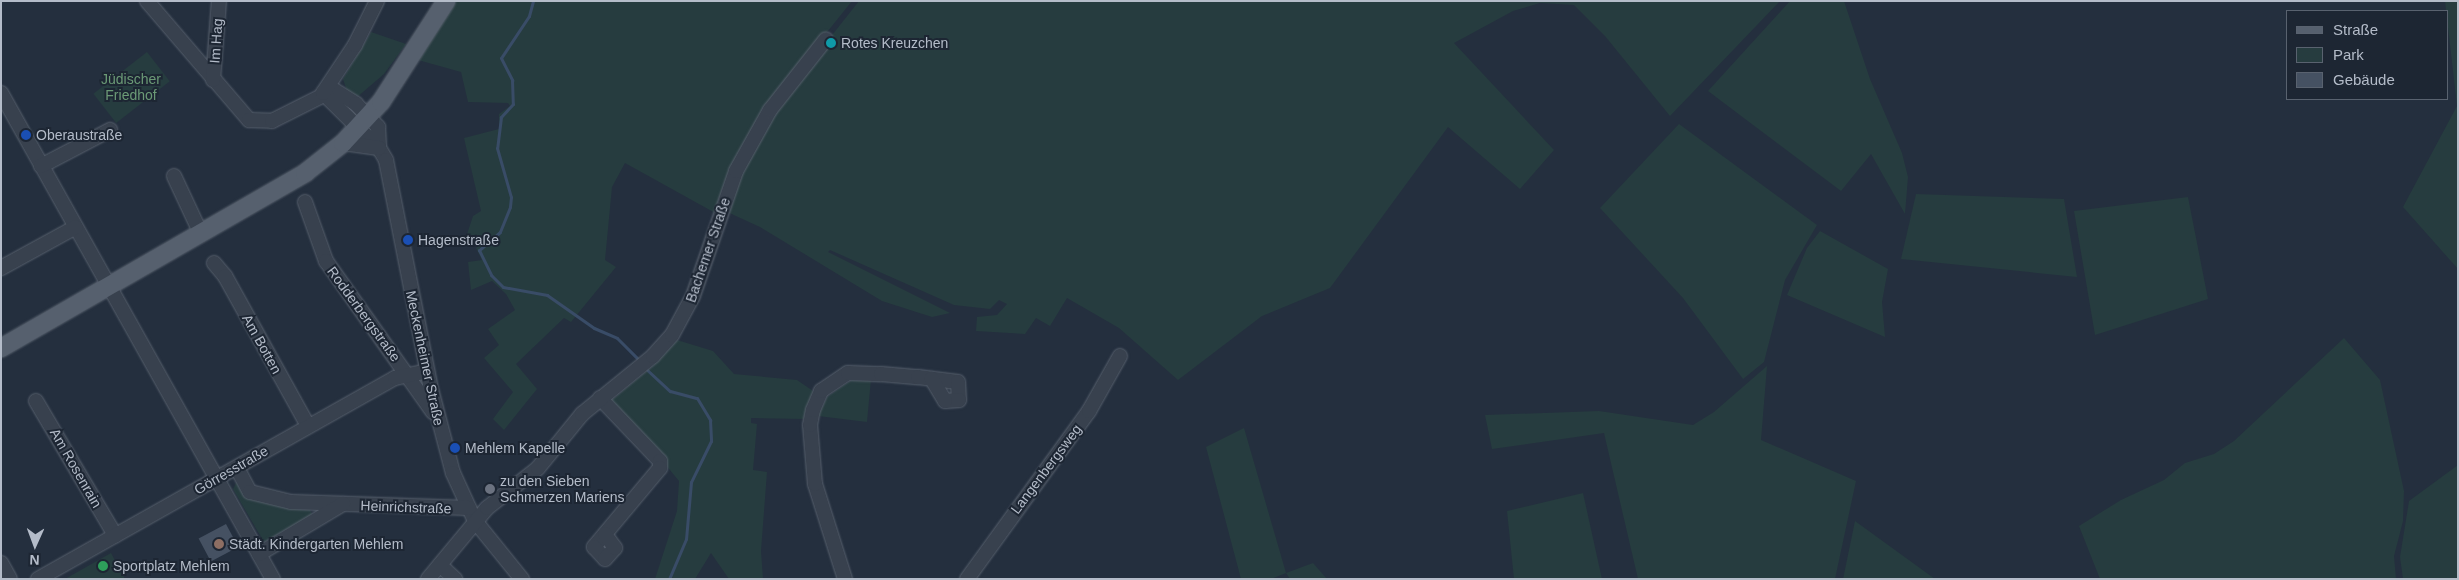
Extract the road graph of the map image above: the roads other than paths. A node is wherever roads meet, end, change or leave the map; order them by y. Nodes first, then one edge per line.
1 (147, 1) edge
2 (219, 1) edge
3 (377, 1) edge
4 (446, 1) edge
5 (826, 39) dead end
6 (214, 80) junction
7 (1, 93) edge
8 (323, 93) junction
9 (364, 121) junction
10 (110, 130) dead end
11 (343, 142) junction
12 (379, 148) junction
13 (41, 166) junction
14 (174, 176) dead end
15 (305, 202) dead end
16 (76, 227) junction
17 (201, 234) junction
18 (214, 263) dead end
19 (1, 268) edge
20 (108, 287) junction
21 (1, 348) edge
22 (1120, 356) dead end
23 (427, 371) junction
24 (407, 374) junction
25 (932, 379) dead end
26 (600, 398) junction
27 (36, 401) dead end
28 (437, 419) junction
29 (308, 426) junction
30 (237, 468) junction
31 (216, 479) junction
32 (343, 504) junction
33 (469, 508) junction
34 (475, 520) junction
35 (605, 534) dead end
36 (115, 535) junction
37 (259, 554) junction
38 (1, 563) edge
39 (440, 565) junction
40 (10, 579) edge
41 (38, 579) edge
42 (273, 579) edge
43 (428, 579) edge
44 (454, 579) edge
45 (522, 579) edge
46 (845, 579) edge
47 (967, 579) edge

1 - 6 street
2 - 6 street, Im Hag
3 - 8 street
4 - 9 main road
5 - 26 street, Bachemer Straße
6 - 8 street
7 - 13 street
8 - 9 street
9 - 11 main road
9 - 12 street, Meckenheimer Straße
10 - 13 street
11 - 12 street
11 - 17 main road
12 - 23 street, Meckenheimer Straße
13 - 16 street
14 - 17 street
15 - 24 street, Rodderbergstraße
16 - 19 street
16 - 20 street
17 - 20 main road
18 - 29 street, Am Botten
20 - 21 main road
20 - 31 street
22 - 47 street, Langenbergsweg
23 - 24 street, Görresstraße
23 - 28 street, Meckenheimer Straße
24 - 28 street, Rodderbergstraße
24 - 29 street, Görresstraße
25 - 46 street
26 - 34 street, Bachemer Straße
26 - 35 street
27 - 36 street, Am Rosenrain
28 - 33 street, Meckenheimer Straße
29 - 30 street, Görresstraße
30 - 31 street, Görresstraße
30 - 32 street, Heinrichstraße
31 - 36 street, Görresstraße
31 - 37 street
32 - 33 street, Heinrichstraße
32 - 37 street, Heinrichstraße
33 - 34 street, Meckenheimer Straße
34 - 39 street
34 - 45 street, Meckenheimer Straße
36 - 41 street, Görresstraße
37 - 42 street
38 - 40 street
39 - 43 street
39 - 44 street

